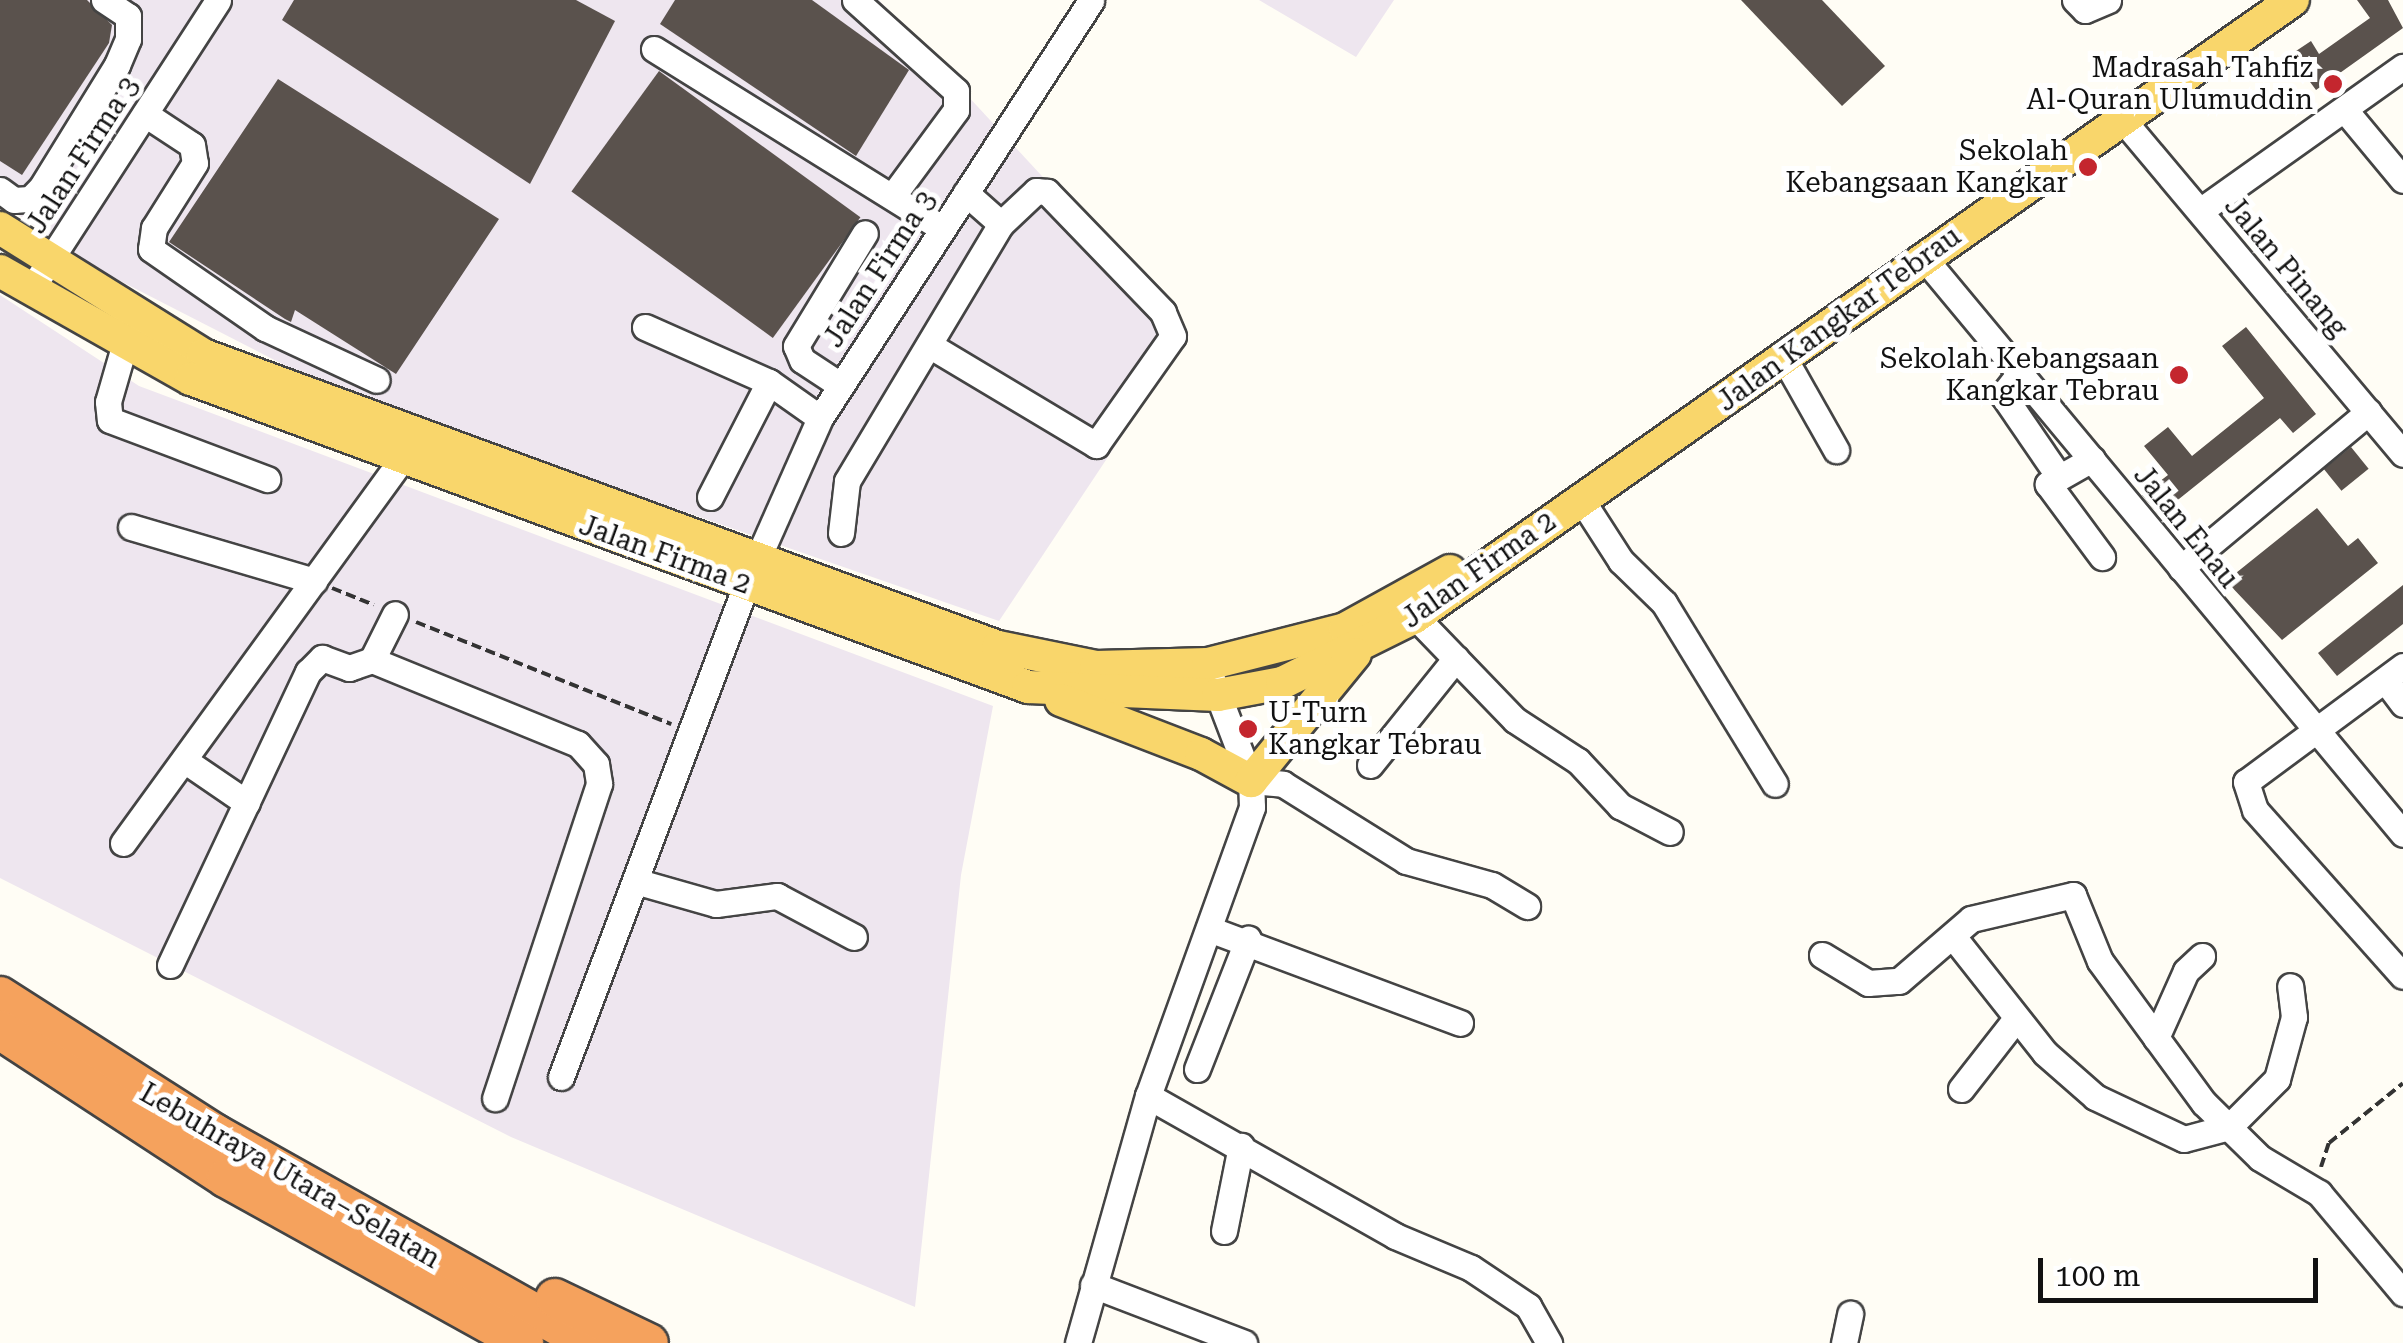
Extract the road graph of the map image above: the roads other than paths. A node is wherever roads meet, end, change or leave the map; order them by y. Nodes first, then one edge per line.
1 (104, 0) edge
2 (218, 0) edge
3 (856, 0) edge
4 (1091, 0) edge
5 (2075, 0) edge
6 (2108, 0) edge
7 (2293, 0) edge
8 (654, 49) dead end
9 (2403, 67) edge
10 (2344, 109) junction
11 (145, 114) junction
12 (2122, 118) junction
13 (2403, 180) edge
14 (0, 190) edge
15 (966, 192) junction
16 (894, 194) junction
17 (2200, 211) junction
18 (1001, 224) junction
19 (940, 227) junction
20 (0, 228) edge
21 (865, 232) dead end
22 (1924, 258) junction
23 (50, 260) junction
24 (0, 271) edge
25 (30, 291) junction
26 (645, 327) dead end
27 (125, 343) junction
28 (929, 345) junction
29 (1784, 358) junction
30 (2020, 372) junction
31 (377, 380) dead end
32 (769, 382) junction
33 (840, 385) junction
34 (2368, 412) junction
35 (820, 418) junction
36 (1836, 450) dead end
37 (2403, 454) edge
38 (403, 458) junction
39 (2092, 459) junction
40 (2057, 474) junction
41 (267, 479) dead end
42 (710, 496) dead end
43 (1581, 499) junction
44 (131, 527) dead end
45 (841, 532) dead end
46 (2102, 558) dead end
47 (2181, 568) junction
48 (752, 572) junction
49 (314, 581) junction
50 (1407, 608) junction
51 (395, 614) road end
52 (1359, 650) junction
53 (1456, 658) junction
54 (372, 660) junction
55 (2394, 673) edge
56 (1213, 680) junction
57 (1028, 688) junction
58 (2403, 704) edge
59 (2317, 730) junction
60 (184, 760) junction
61 (1370, 765) dead end
62 (1250, 781) junction
63 (1775, 784) dead end
64 (247, 803) junction
65 (1670, 832) dead end
66 (2403, 834) edge
67 (124, 842) dead end
68 (635, 881) junction
69 (1527, 906) dead end
70 (1209, 929) junction
71 (854, 937) dead end
72 (1248, 939) junction
73 (1954, 939) junction
74 (1822, 955) dead end
75 (2202, 956) dead end
76 (170, 965) dead end
77 (2403, 976) edge
78 (2290, 986) dead end
79 (0, 996) edge
80 (2015, 1020) junction
81 (1460, 1022) dead end
82 (0, 1030) edge
83 (2156, 1038) junction
84 (1198, 1068) dead end
85 (561, 1077) dead end
86 (1961, 1089) dead end
87 (1148, 1096) junction
88 (495, 1098) dead end
89 (2229, 1127) junction
90 (1241, 1146) junction
91 (1224, 1231) dead end
92 (401, 1242) junction
93 (1093, 1284) junction
94 (2403, 1293) edge
95 (1850, 1314) dead end
96 (524, 1343) edge
97 (588, 1343) edge
98 (649, 1343) edge
99 (1078, 1343) edge
100 (1244, 1343) edge
101 (1549, 1343) edge
102 (1844, 1343) edge

1 - 14 street
2 - 11 street, Jalan Firma 3
3 - 16 street
4 - 15 street, Jalan Firma 3
5 - 6 street
7 - 12 main road, Jalan Kangkar Tebrau
8 - 16 street
9 - 10 street
10 - 13 street
10 - 17 street
11 - 23 street, Jalan Firma 3
11 - 31 street
12 - 17 street, Jalan Pinang
12 - 22 main road, Jalan Kangkar Tebrau
15 - 18 street
15 - 19 street, Jalan Firma 3
16 - 19 street
17 - 34 street, Jalan Pinang
18 - 28 street
18 - 28 street
19 - 33 street, Jalan Firma 3
20 - 23 main road, Jalan Firma 2
21 - 33 street
22 - 29 main road, Jalan Kangkar Tebrau
22 - 30 street, Jalan Enau
23 - 25 street, Jalan Firma 3
23 - 48 main road, Jalan Firma 2
24 - 25 main road, Jalan Firma 2
25 - 27 main road, Jalan Firma 2
26 - 32 street
27 - 38 main road, Jalan Firma 2
27 - 41 street
28 - 45 street
29 - 36 street
29 - 43 main road, Jalan Kangkar Tebrau
30 - 39 street, Jalan Enau
30 - 40 street
32 - 35 street
32 - 42 street
33 - 35 street, Jalan Firma 3
34 - 37 street, Jalan Pinang
34 - 47 street
35 - 48 street, Jalan Firma 3
38 - 48 main road, Jalan Firma 2
38 - 49 street
39 - 40 street
39 - 47 street, Jalan Enau
40 - 46 street
43 - 50 main road, Jalan Firma 2
43 - 63 street
44 - 49 street
47 - 59 street, Jalan Enau
48 - 56 main road, Jalan Firma 2
48 - 57 main road, Jalan Firma 2
48 - 68 street, Jalan Firma 3
49 - 60 street
50 - 52 main road, Jalan Firma 2
50 - 53 street
50 - 56 main road, Jalan Firma 2
51 - 54 street
52 - 56 main road, Jalan Firma 2
52 - 62 main road
53 - 61 street
53 - 65 street
54 - 64 street
54 - 88 street
55 - 58 street
55 - 59 street
56 - 57 main road, Jalan Firma 2
56 - 62 street
57 - 62 main road
59 - 66 street, Jalan Enau
59 - 77 street
60 - 64 street
60 - 67 street
62 - 69 street
62 - 70 street
64 - 76 street
68 - 71 street
68 - 85 street, Jalan Firma 3
70 - 72 street
70 - 87 street
72 - 81 street
72 - 84 street
73 - 74 street
73 - 80 street
73 - 83 street
75 - 83 street
78 - 89 street
79 - 92 highway, Lebuhraya Utara–Selatan
80 - 86 street
80 - 89 street
82 - 96 highway, Lebuhraya Utara–Selatan
83 - 89 street
87 - 90 street
87 - 93 street
89 - 94 street
90 - 91 street
90 - 101 street
92 - 97 highway, Lebuhraya Utara–Selatan
92 - 98 highway
93 - 99 street
93 - 100 street
95 - 102 street

